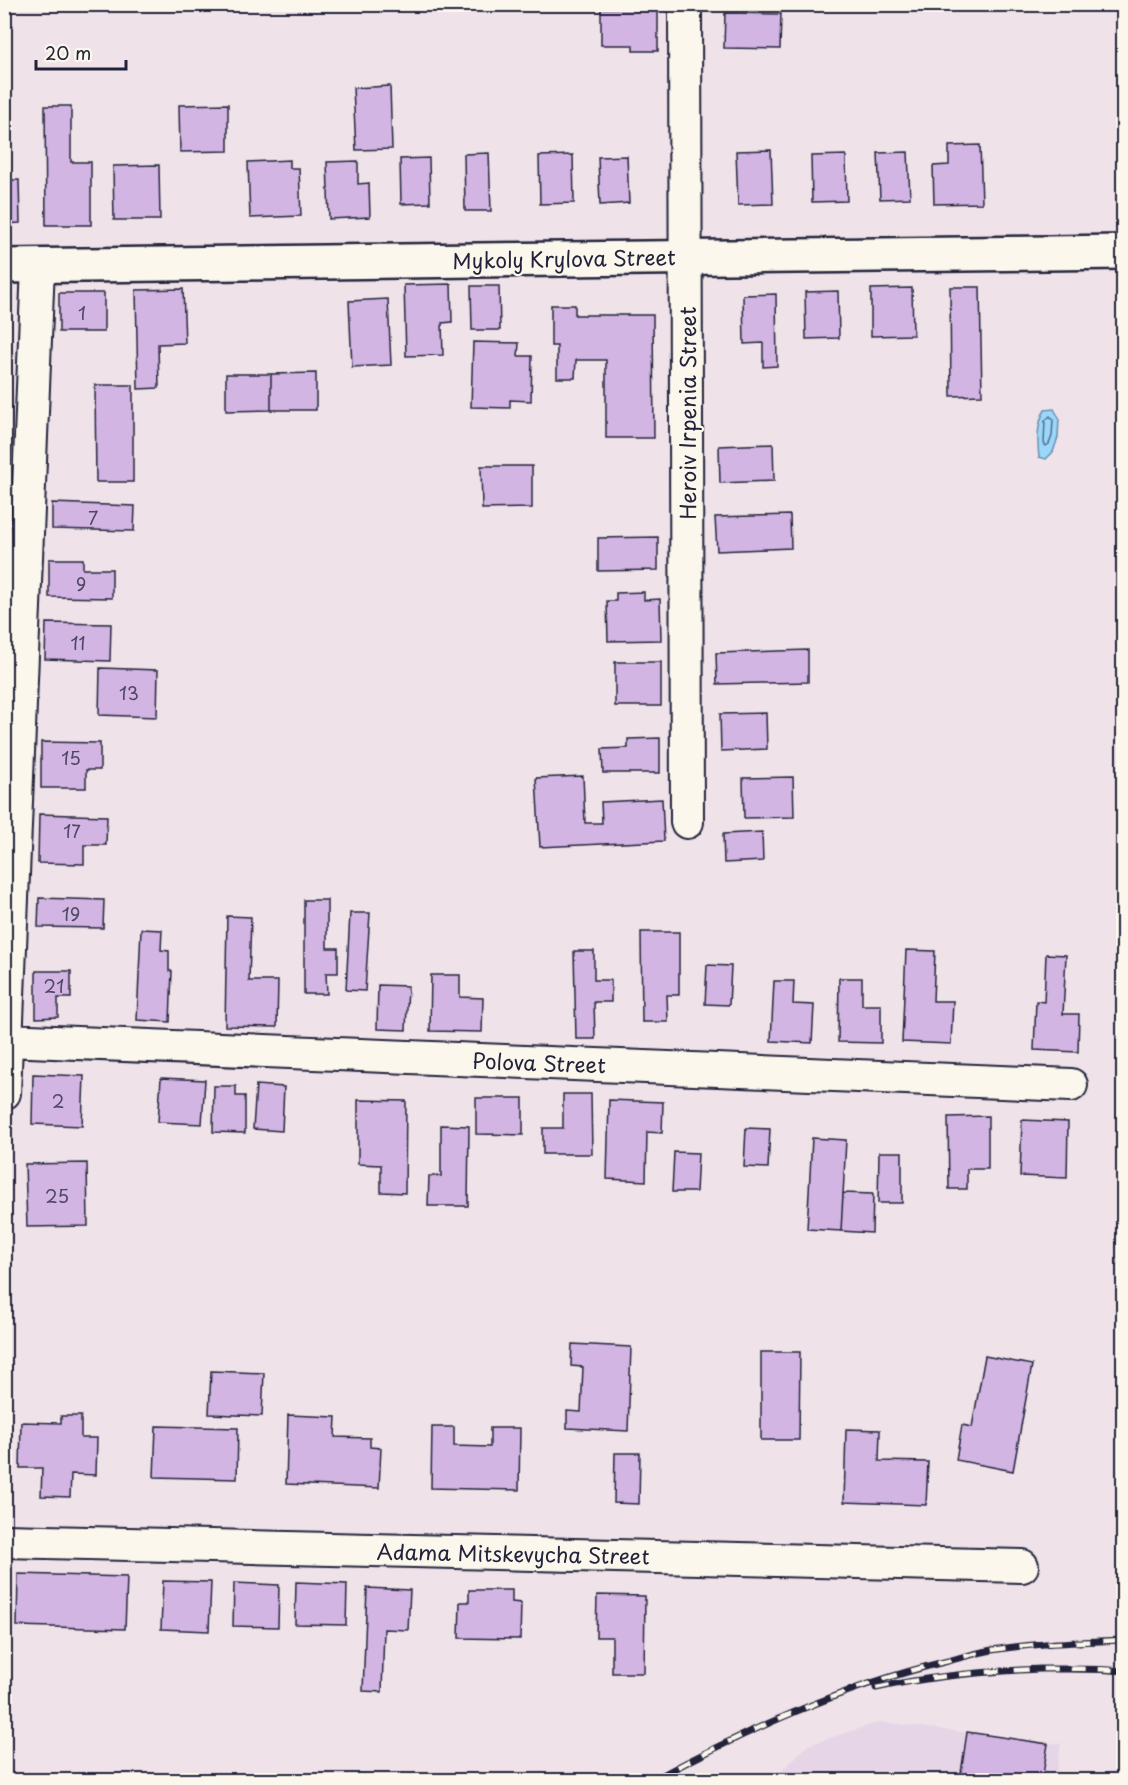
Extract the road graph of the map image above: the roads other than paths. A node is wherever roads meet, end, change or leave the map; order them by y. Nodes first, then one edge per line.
1 (685, 4) edge
2 (1124, 252) edge
3 (686, 257) junction
4 (4, 266) edge
5 (38, 266) junction
6 (687, 822) dead end
7 (6, 1040) junction
8 (1071, 1085) dead end
9 (4, 1093) edge
10 (4, 1541) edge
11 (1022, 1566) dead end

1 - 3 street, Heroiv Irpenia Street
2 - 3 street, Mykoly Krylova Street
3 - 5 street, Mykoly Krylova Street
3 - 6 street, Heroiv Irpenia Street
4 - 5 street, Mykoly Krylova Street
5 - 7 street
7 - 8 street, Polova Street
7 - 9 street
10 - 11 street, Adama Mitskevycha Street

